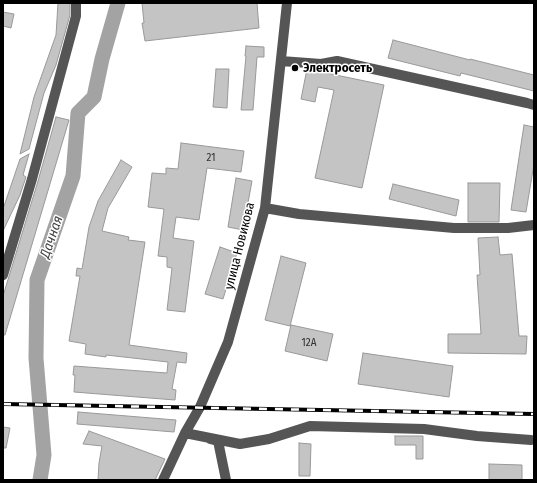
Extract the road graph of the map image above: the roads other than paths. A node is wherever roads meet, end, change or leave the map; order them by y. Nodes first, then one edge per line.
1 (76, 3) edge
2 (287, 3) edge
3 (281, 61) junction
4 (534, 105) edge
5 (265, 208) junction
6 (534, 225) edge
7 (3, 275) edge
8 (185, 433) junction
9 (531, 440) dead end
10 (162, 480) edge
11 (226, 480) edge

1 - 7 street
2 - 3 street, улица Новикова
3 - 4 street
3 - 5 street, улица Новикова
5 - 6 street
5 - 8 street, улица Новикова
8 - 9 street
8 - 10 street, улица Новикова
8 - 11 street

